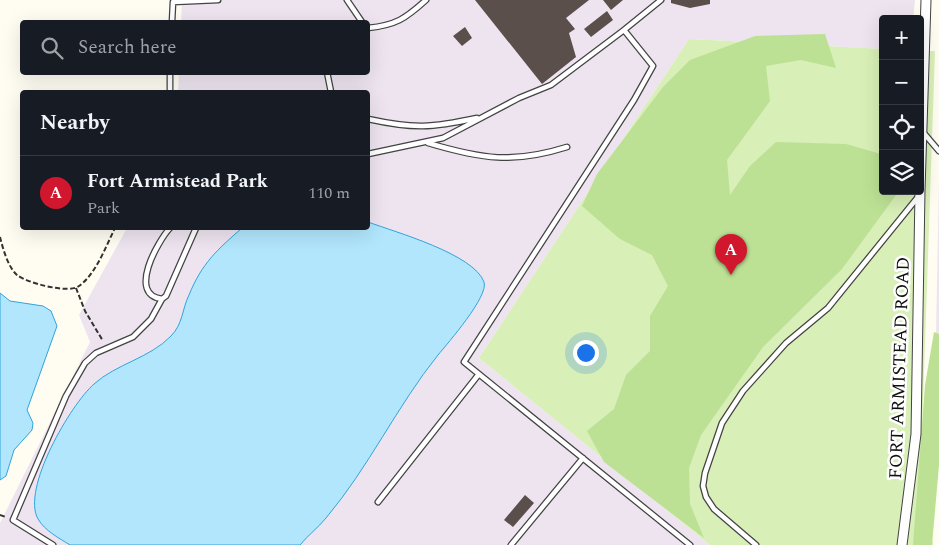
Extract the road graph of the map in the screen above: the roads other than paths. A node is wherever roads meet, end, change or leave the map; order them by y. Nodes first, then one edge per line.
1 (218, 0) edge
2 (347, 0) edge
3 (426, 0) edge
4 (661, 0) edge
5 (926, 0) edge
6 (173, 1) edge
7 (172, 20) edge
8 (361, 20) edge
9 (370, 28) edge
10 (624, 30) junction
11 (170, 75) edge
12 (328, 75) edge
13 (170, 90) edge
14 (331, 90) edge
15 (922, 105) edge
16 (485, 117) junction
17 (370, 119) edge
18 (924, 133) edge
19 (427, 142) junction
20 (567, 147) dead end
21 (939, 150) edge
22 (370, 154) edge
23 (918, 195) edge
24 (920, 195) edge
25 (168, 230) edge
26 (195, 230) edge
27 (162, 299) junction
28 (479, 374) junction
29 (583, 458) junction
30 (378, 502) dead end
31 (53, 545) edge
32 (511, 545) edge
33 (690, 545) edge
34 (756, 545) edge
35 (902, 545) edge

1 - 6 lane
2 - 8 lane
3 - 9 lane
4 - 10 lane
5 - 15 street, FORT ARMISTEAD ROAD
6 - 7 lane
10 - 16 lane
10 - 28 lane
11 - 13 lane
12 - 14 lane
16 - 17 lane
16 - 19 lane
18 - 21 lane
19 - 20 lane
19 - 22 lane
23 - 34 lane
24 - 35 street, FORT ARMISTEAD ROAD
25 - 27 lane
26 - 27 lane
27 - 31 lane
28 - 29 lane
28 - 30 lane
29 - 32 lane
29 - 33 lane

